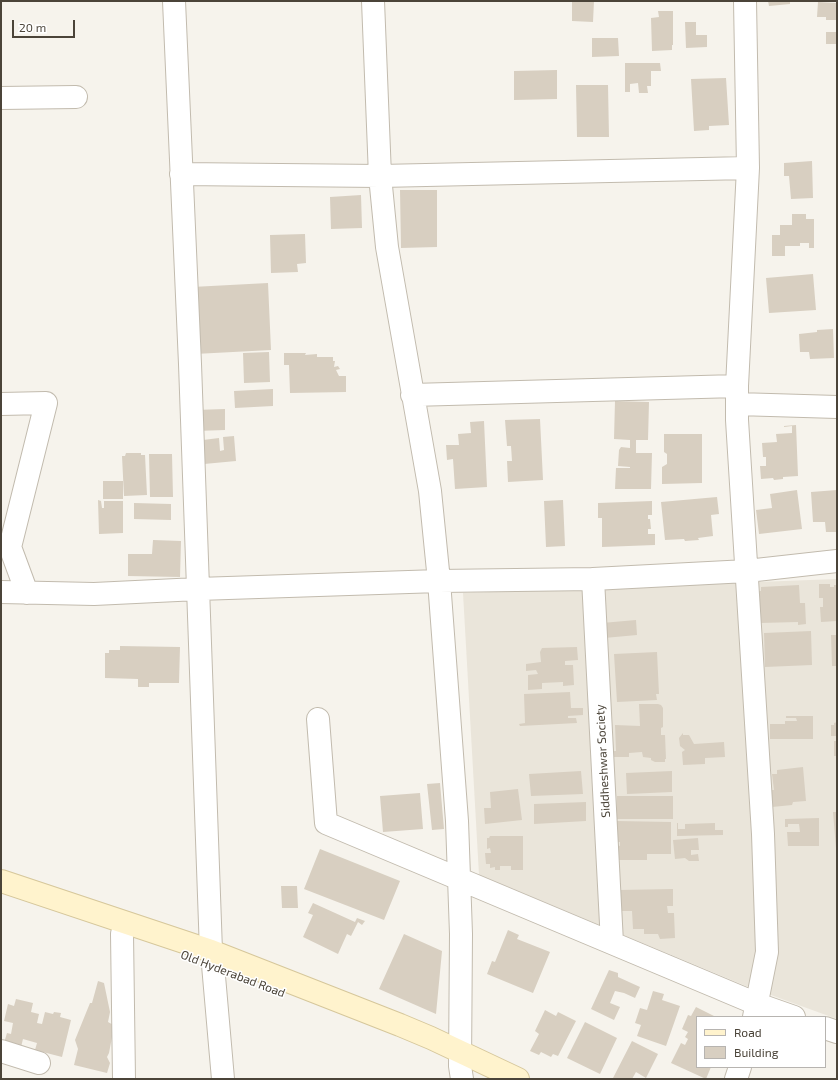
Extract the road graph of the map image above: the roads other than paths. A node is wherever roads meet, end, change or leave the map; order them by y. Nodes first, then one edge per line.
1 (174, 1) edge
2 (373, 1) edge
3 (745, 1) edge
4 (76, 97) dead end
5 (1, 98) edge
6 (748, 168) junction
7 (181, 174) junction
8 (380, 176) junction
9 (412, 395) junction
10 (737, 395) junction
11 (1, 404) edge
12 (837, 407) edge
13 (837, 561) edge
14 (747, 571) junction
15 (593, 579) junction
16 (439, 582) junction
17 (198, 589) junction
18 (1, 592) edge
19 (27, 593) junction
20 (318, 719) dead end
21 (459, 879) junction
22 (1, 881) edge
23 (1, 894) edge
24 (122, 934) junction
25 (612, 943) junction
26 (212, 958) junction
27 (755, 1011) edge
28 (788, 1016) edge
29 (826, 1028) edge
30 (837, 1032) edge
31 (1, 1051) edge
32 (39, 1063) dead end
33 (461, 1065) edge
34 (740, 1068) edge
35 (124, 1079) edge
36 (223, 1079) edge
37 (486, 1079) edge
38 (518, 1079) edge
39 (736, 1079) edge

1 - 7 street
2 - 8 street
3 - 6 street
4 - 5 street
6 - 8 street
6 - 10 street
7 - 8 street
7 - 17 street
8 - 9 street
9 - 10 street
9 - 16 street
10 - 12 street
10 - 14 street
11 - 19 street
13 - 14 street
14 - 15 street
14 - 27 street
15 - 16 street
15 - 25 street, Siddheshwar Society
16 - 17 street
16 - 21 street
17 - 19 street
17 - 26 street
18 - 19 street
20 - 21 street
21 - 25 street
21 - 33 street
22 - 26 main road
23 - 24 main road, Old Hyderabad Road
24 - 26 main road, Old Hyderabad Road
24 - 35 street
25 - 27 street
26 - 33 main road
26 - 36 street
27 - 28 street
29 - 30 street
31 - 32 street
33 - 37 main road
33 - 38 main road
34 - 39 street

